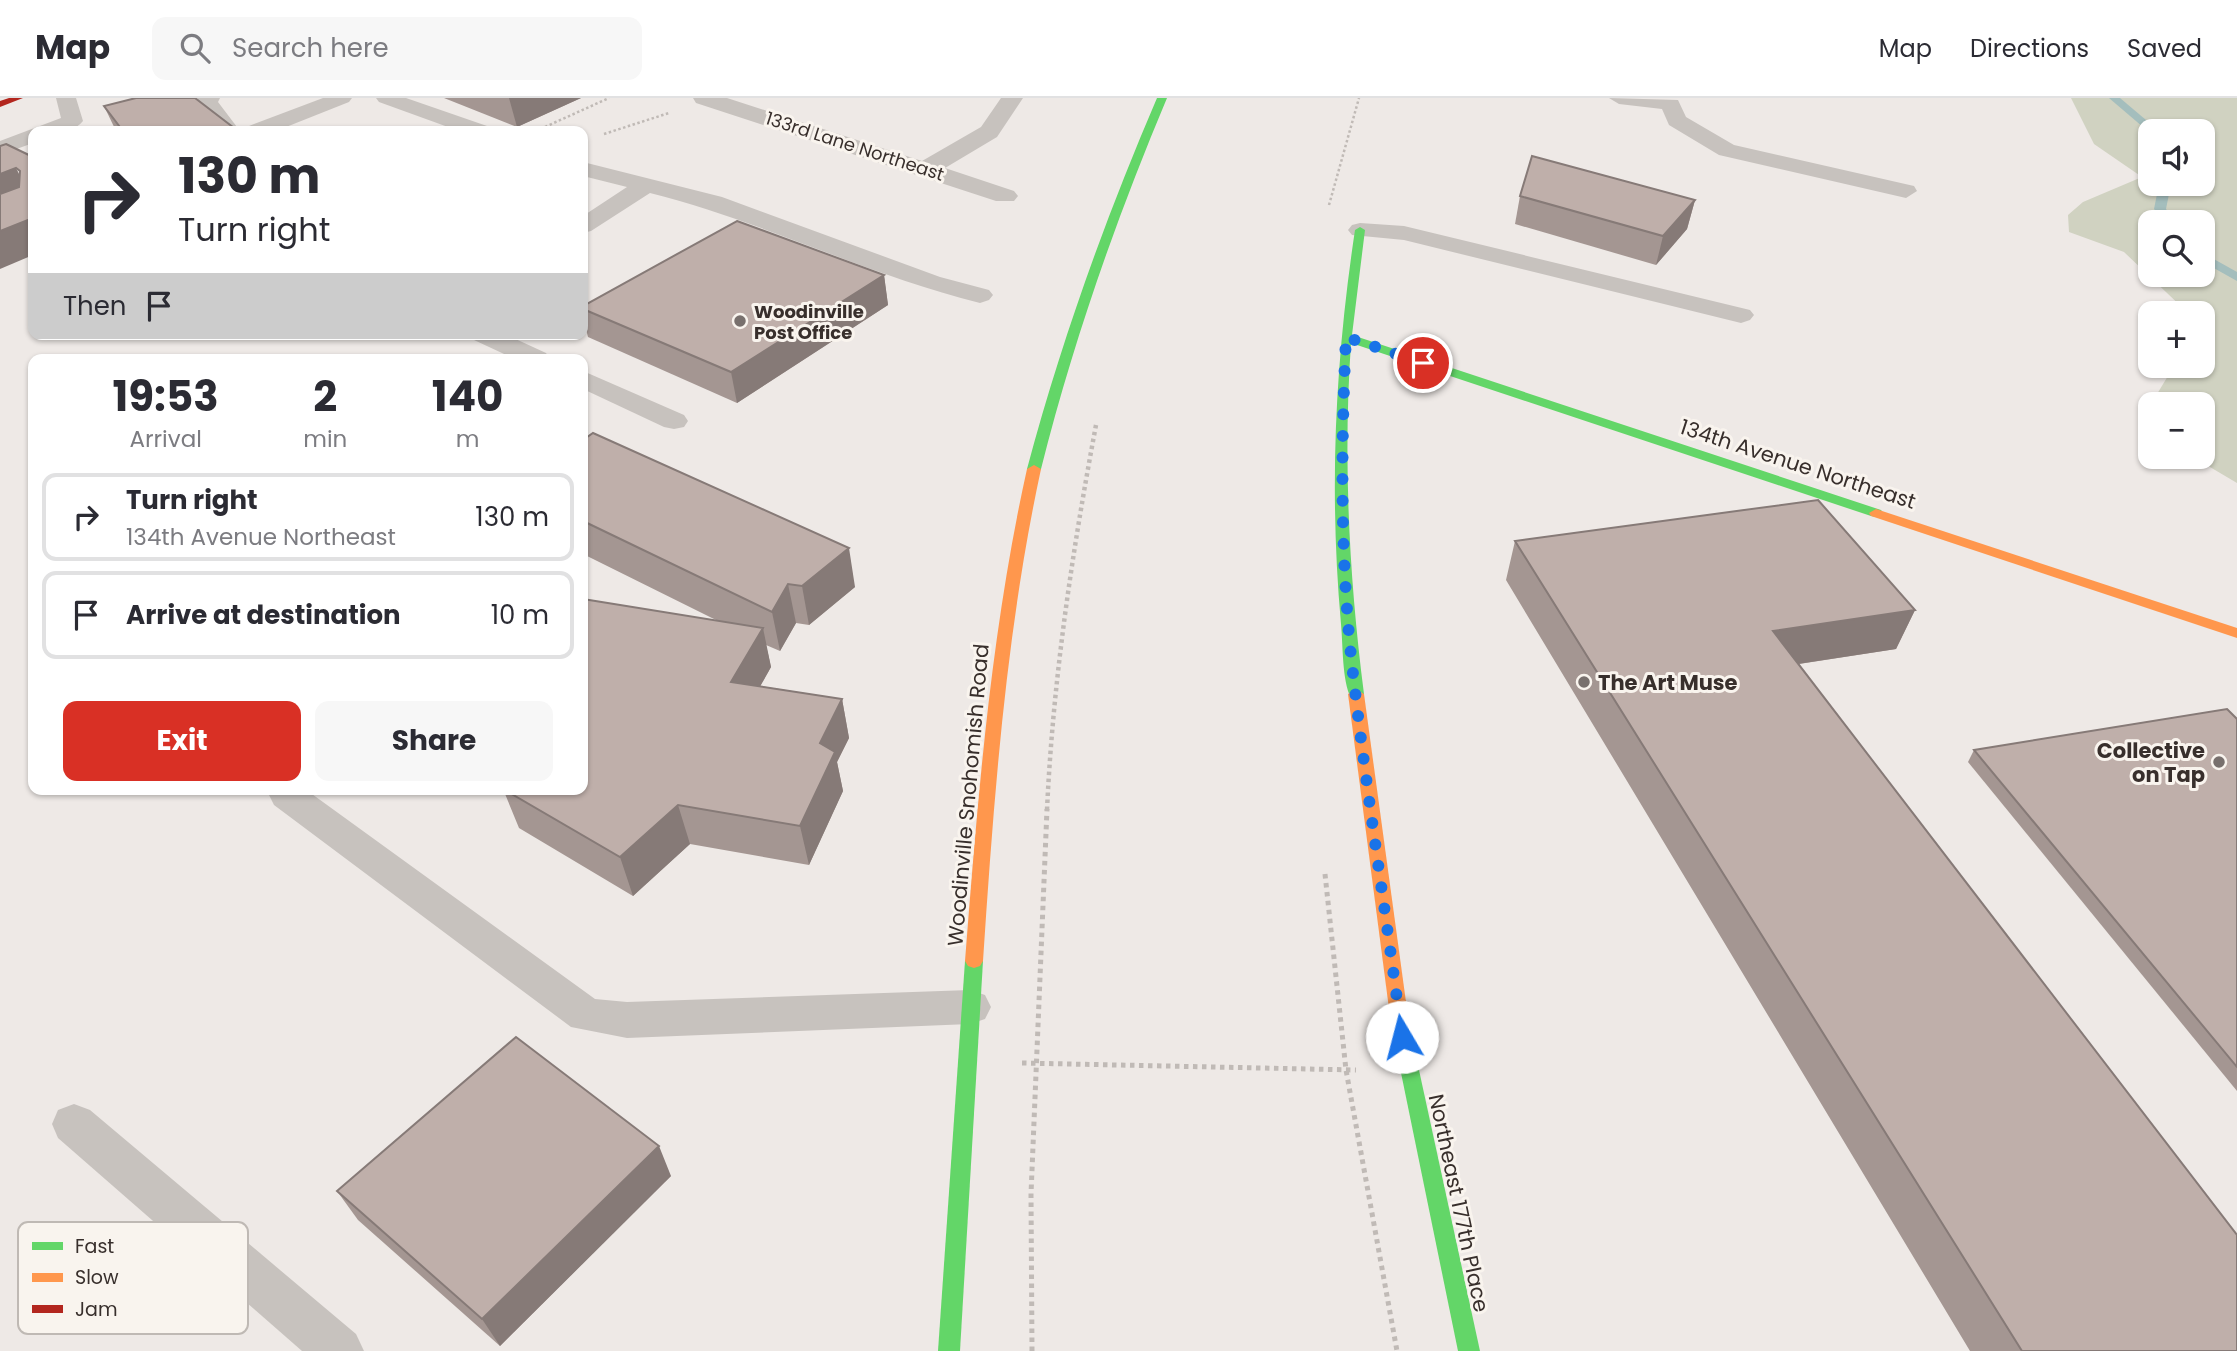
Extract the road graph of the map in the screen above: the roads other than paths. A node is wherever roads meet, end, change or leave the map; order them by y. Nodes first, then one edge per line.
1 (18, 98) edge
2 (66, 98) edge
3 (210, 98) edge
4 (342, 98) edge
5 (386, 98) edge
6 (1012, 98) edge
7 (1162, 98) edge
8 (1619, 98) edge
9 (710, 99) edge
10 (0, 104) edge
11 (75, 126) edge
12 (225, 126) edge
13 (270, 126) edge
14 (465, 126) edge
15 (28, 137) edge
16 (0, 148) edge
17 (926, 169) junction
18 (588, 170) edge
19 (646, 185) junction
20 (1906, 191) dead end
21 (1005, 196) dead end
22 (588, 223) edge
23 (1360, 230) joint
24 (980, 295) dead end
25 (1741, 315) dead end
26 (1346, 337) junction
27 (496, 340) edge
28 (526, 354) edge
29 (588, 381) edge
30 (674, 421) dead end
31 (2237, 633) edge
32 (287, 795) edge
33 (970, 1007) junction
34 (74, 1124) dead end
35 (188, 1222) edge
36 (248, 1273) edge
37 (339, 1351) edge
38 (949, 1351) edge
39 (1469, 1351) edge

1 - 10 street
2 - 11 lane
3 - 12 lane
4 - 13 lane
5 - 14 lane
6 - 17 street
7 - 33 street, Woodinville Snohomish Road
8 - 20 lane
9 - 17 street, 133rd Lane Northeast
15 - 16 lane
17 - 21 street, 133rd Lane Northeast
18 - 19 lane
19 - 22 lane
19 - 24 lane
23 - 25 lane
23 - 26 street, Northeast 177th Place
26 - 31 street, 134th Avenue Northeast
26 - 39 street, Northeast 177th Place
27 - 28 lane
29 - 30 lane
32 - 33 lane
33 - 38 street, Woodinville Snohomish Road
34 - 35 lane
36 - 37 lane

